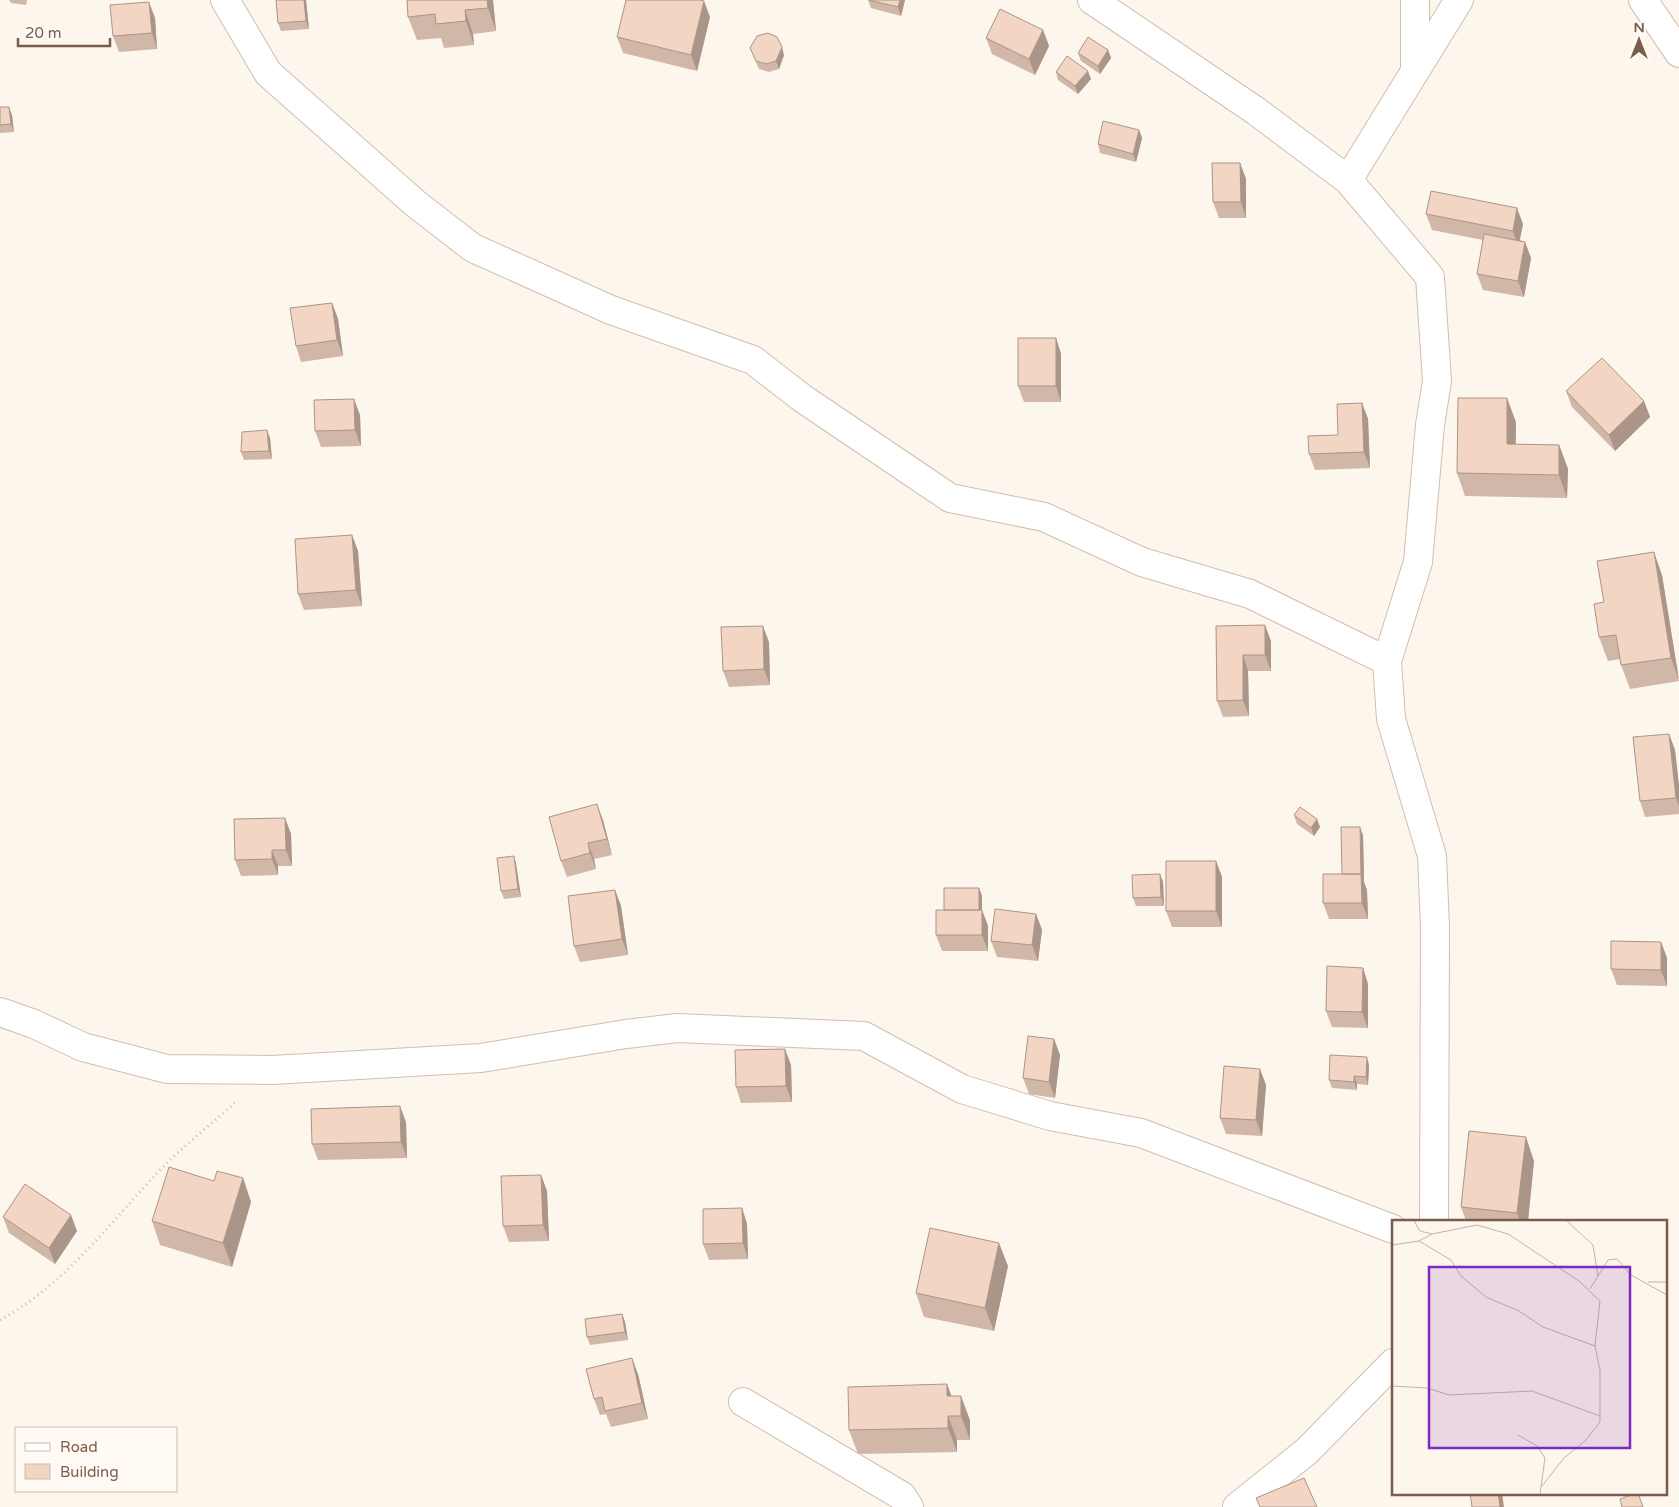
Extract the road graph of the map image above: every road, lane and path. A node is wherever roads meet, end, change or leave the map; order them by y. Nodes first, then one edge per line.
1 (225, 0) edge
2 (1092, 0) edge
3 (1415, 0) edge
4 (1458, 0) edge
5 (1643, 0) edge
6 (1679, 53) edge
7 (1415, 71) junction
8 (1348, 180) junction
9 (1387, 661) junction
10 (0, 1012) edge
11 (272, 1070) junction
12 (1434, 1220) edge
13 (1392, 1228) edge
14 (0, 1320) edge
15 (1392, 1364) edge
16 (743, 1402) dead end
17 (909, 1507) edge
18 (1237, 1507) edge

1 - 9 street
2 - 8 street
3 - 7 street
4 - 7 street
5 - 6 street
7 - 8 street
8 - 9 street
9 - 12 street
10 - 11 street
11 - 13 street
11 - 14 path
15 - 18 street
16 - 17 street

